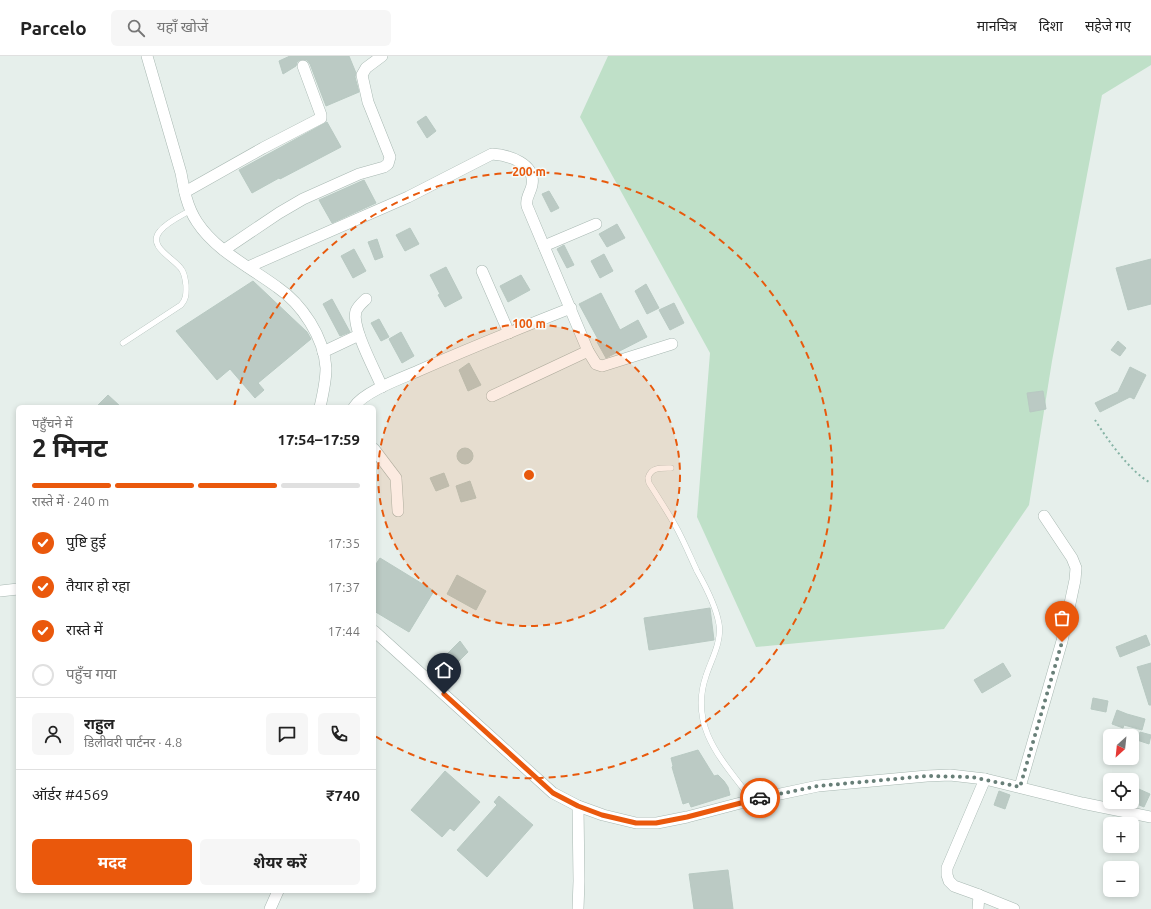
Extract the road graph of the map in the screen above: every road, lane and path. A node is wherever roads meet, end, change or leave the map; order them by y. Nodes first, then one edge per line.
1 (147, 56) edge
2 (382, 56) edge
3 (303, 66) dead end
4 (184, 192) junction
5 (191, 210) junction
6 (596, 224) dead end
7 (544, 246) junction
8 (224, 250) junction
9 (248, 267) junction
10 (482, 271) dead end
11 (366, 299) dead end
12 (571, 308) junction
13 (509, 333) junction
14 (359, 336) junction
15 (123, 343) dead end
16 (672, 344) dead end
17 (588, 351) junction
18 (323, 352) junction
19 (382, 386) junction
20 (492, 396) dead end
21 (320, 405) edge
22 (356, 405) edge
23 (1095, 420) dead end
24 (376, 452) edge
25 (670, 468) dead end
26 (1151, 483) edge
27 (398, 510) dead end
28 (1044, 516) dead end
29 (16, 588) edge
30 (0, 592) edge
31 (376, 633) edge
32 (985, 779) junction
33 (1020, 787) junction
34 (752, 800) junction
35 (578, 806) junction
36 (1151, 817) edge
37 (277, 893) edge
38 (979, 894) junction
39 (270, 909) edge
40 (578, 909) edge
41 (978, 909) edge
42 (1014, 909) edge

1 - 4 street
2 - 8 street
3 - 4 street
4 - 5 street
5 - 8 street
5 - 15 lane
6 - 7 street
7 - 9 street
7 - 12 street
8 - 9 street
9 - 18 street
10 - 13 street
11 - 14 street
12 - 13 street
12 - 17 street
13 - 19 street
14 - 18 street
14 - 19 street
16 - 17 street
17 - 20 street
18 - 21 street
19 - 22 street
23 - 26 path
24 - 27 street
25 - 34 lane
28 - 33 street
29 - 30 street
31 - 35 street
32 - 33 street
32 - 34 street
32 - 38 street
33 - 36 street
34 - 35 street
35 - 40 street
37 - 39 street
38 - 41 street
38 - 42 street

